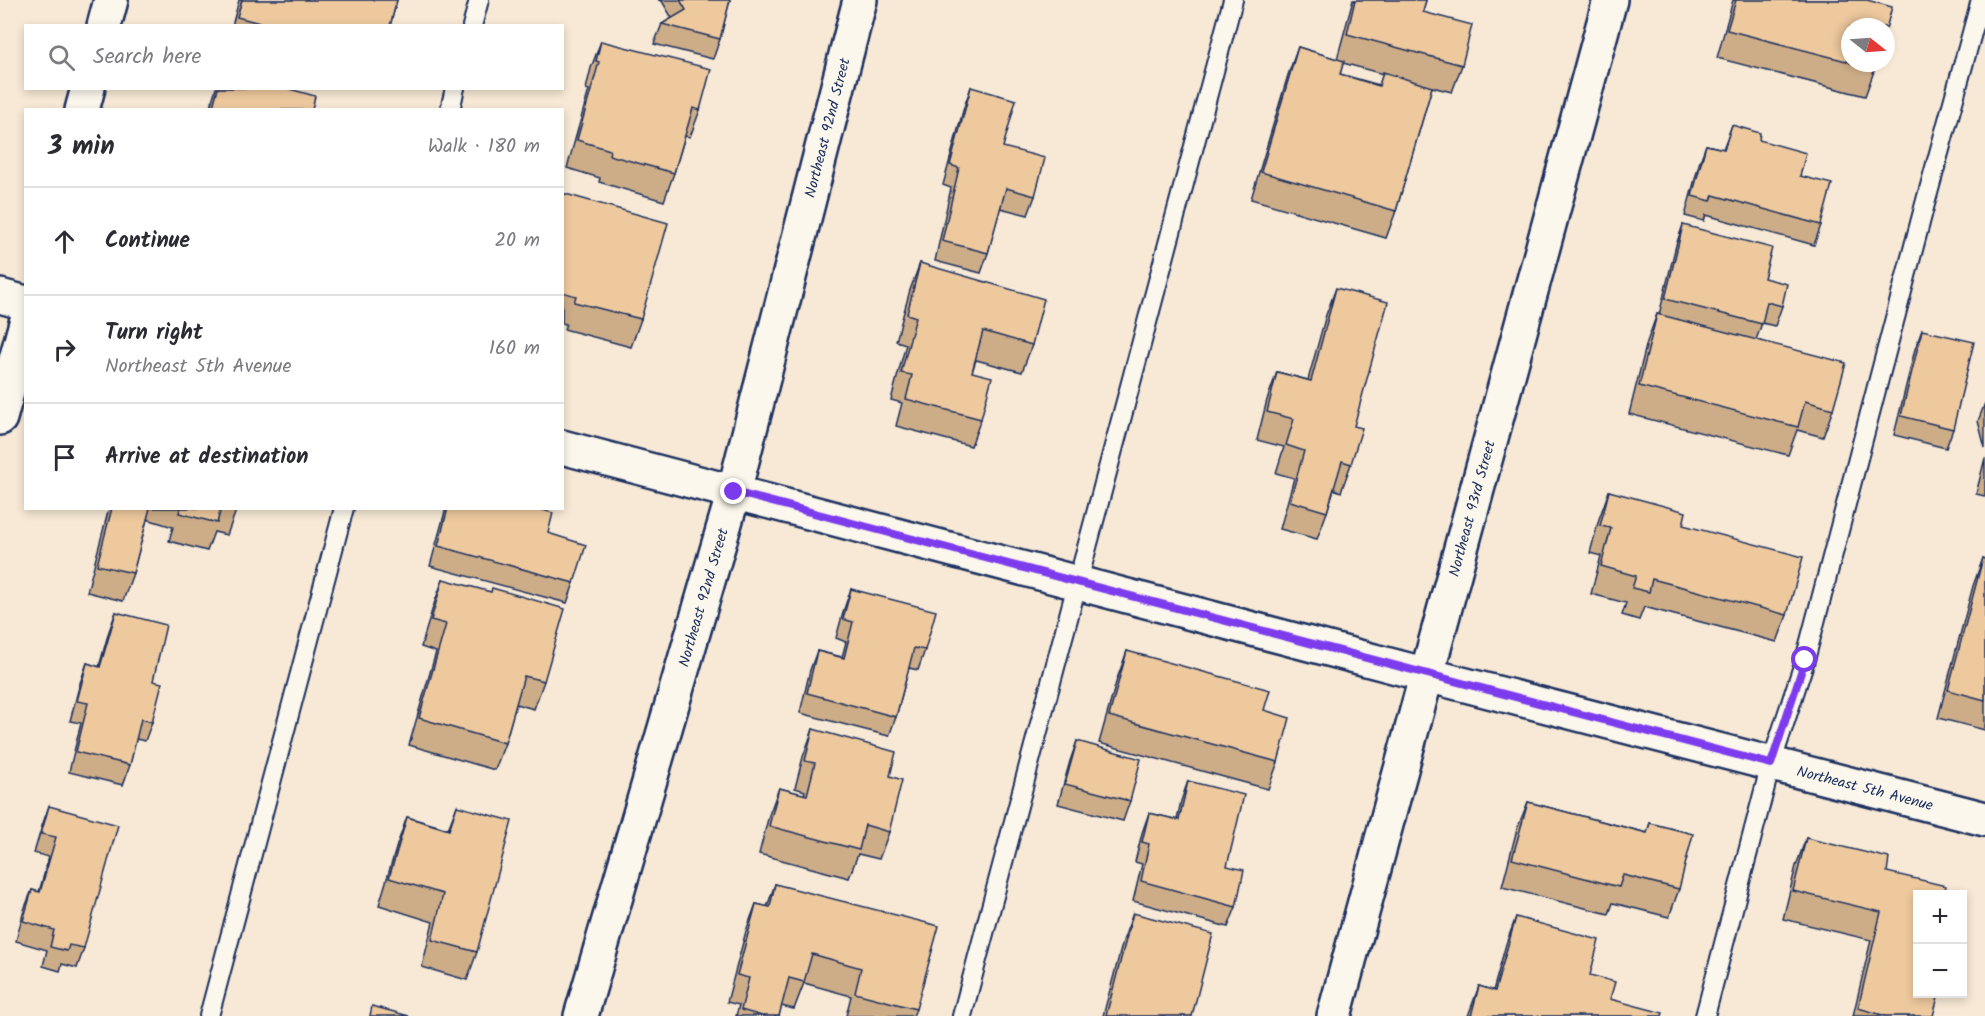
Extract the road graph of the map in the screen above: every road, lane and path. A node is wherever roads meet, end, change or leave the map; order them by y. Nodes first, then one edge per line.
1 (111, 0) edge
2 (479, 0) edge
3 (860, 0) edge
4 (1233, 0) edge
5 (1610, 0) edge
6 (1981, 0) edge
7 (105, 24) edge
8 (473, 24) edge
9 (87, 90) edge
10 (455, 90) edge
11 (83, 108) edge
12 (450, 108) edge
13 (0, 296) edge
14 (24, 302) edge
15 (24, 330) edge
16 (0, 418) edge
17 (564, 448) edge
18 (734, 492) junction
19 (343, 510) edge
20 (1078, 583) junction
21 (1427, 675) junction
22 (1771, 764) junction
23 (1985, 819) edge
24 (209, 1016) edge
25 (581, 1016) edge
26 (962, 1016) edge
27 (1334, 1016) edge
28 (1705, 1016) edge

1 - 7 street
2 - 8 lane
3 - 18 street, Northeast 92nd Street
4 - 20 lane
5 - 21 street, Northeast 93rd Street
6 - 22 lane
9 - 11 street
10 - 12 lane
13 - 14 street
15 - 16 street
17 - 18 street, Northeast 5th Avenue
18 - 20 street, Northeast 5th Avenue
18 - 25 street, Northeast 92nd Street
19 - 24 lane
20 - 21 street, Northeast 5th Avenue
20 - 26 lane
21 - 22 street, Northeast 5th Avenue
21 - 27 street, Northeast 93rd Street
22 - 23 street, Northeast 5th Avenue
22 - 28 lane

